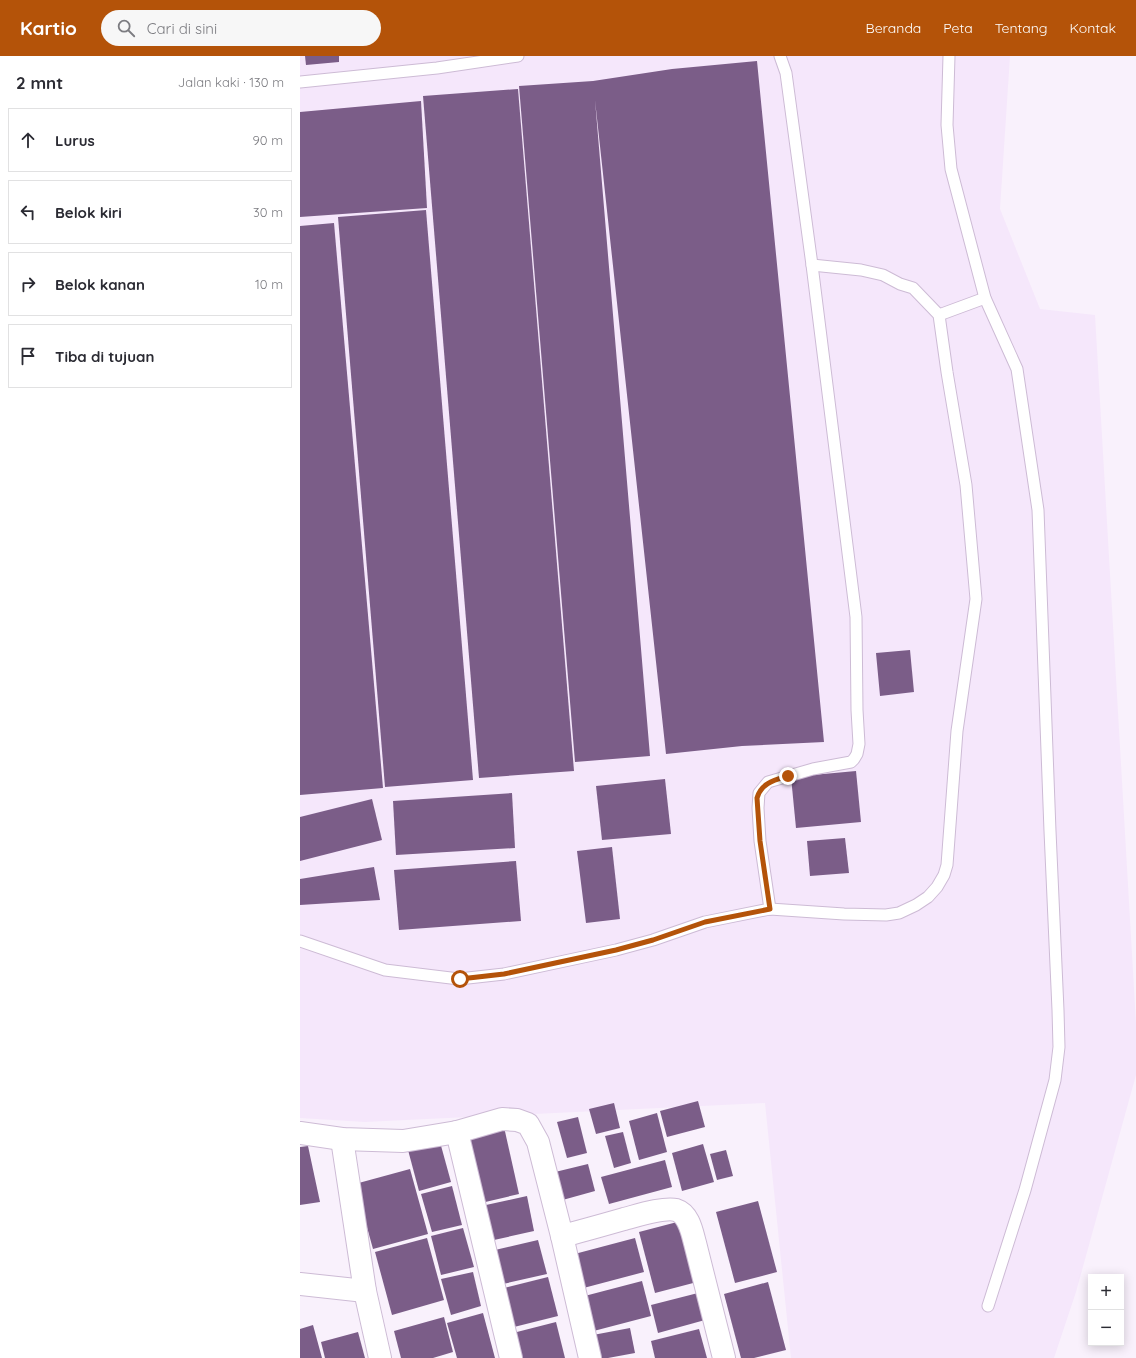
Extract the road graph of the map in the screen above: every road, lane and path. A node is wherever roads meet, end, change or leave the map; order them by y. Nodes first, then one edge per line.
1 (518, 56) edge
2 (780, 56) edge
3 (949, 56) edge
4 (300, 82) edge
5 (812, 265) junction
6 (985, 298) junction
7 (939, 315) junction
8 (770, 909) junction
9 (300, 940) edge
10 (300, 1132) edge
11 (457, 1132) junction
12 (342, 1139) junction
13 (562, 1236) junction
14 (300, 1284) edge
15 (365, 1290) junction
16 (988, 1306) dead end
17 (380, 1358) edge
18 (511, 1358) edge
19 (590, 1358) edge
20 (724, 1358) edge

1 - 4 lane
2 - 5 lane
3 - 6 lane
5 - 7 lane
5 - 8 lane
6 - 7 lane
6 - 16 lane
7 - 8 lane
8 - 9 lane
10 - 12 street
11 - 12 street
11 - 13 street
11 - 18 street
12 - 15 street
13 - 19 street
13 - 20 street
14 - 15 street
15 - 17 street

